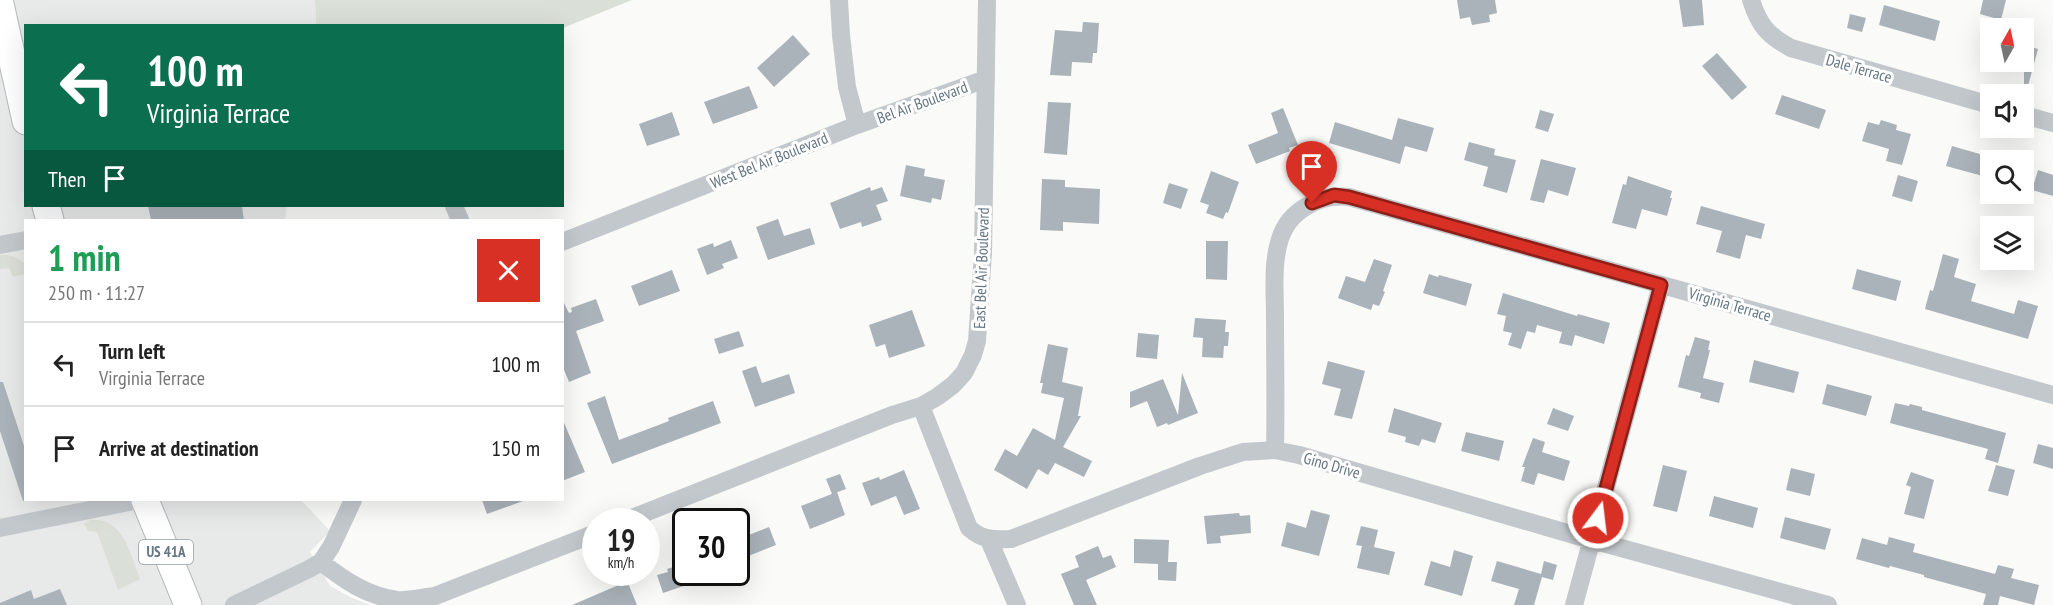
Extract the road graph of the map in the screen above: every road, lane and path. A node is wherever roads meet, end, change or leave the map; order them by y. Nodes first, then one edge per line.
1 (839, 0) edge
2 (987, 0) edge
3 (1750, 0) edge
4 (0, 4) edge
5 (986, 79) junction
6 (1980, 102) edge
7 (24, 112) edge
8 (2034, 118) edge
9 (2053, 123) edge
10 (857, 125) junction
11 (24, 240) edge
12 (564, 241) edge
13 (0, 245) edge
14 (1661, 285) junction
15 (2053, 395) edge
16 (921, 406) junction
17 (1275, 450) junction
18 (134, 501) edge
19 (145, 501) edge
20 (353, 501) edge
21 (658, 508) edge
22 (0, 528) edge
23 (582, 538) edge
24 (989, 540) junction
25 (1592, 540) junction
26 (321, 562) junction
27 (188, 605) edge
28 (234, 605) edge
29 (1017, 605) edge
30 (1574, 605) edge
31 (1828, 605) edge

1 - 10 street
2 - 5 street, East Bel Air Boulevard
3 - 6 street, Dale Terrace
4 - 7 highway
5 - 10 street, Bel Air Boulevard
5 - 16 street, East Bel Air Boulevard
8 - 9 street
10 - 12 street, West Bel Air Boulevard
11 - 13 street
14 - 15 street, Virginia Terrace
14 - 17 street, Virginia Terrace
14 - 25 street
16 - 21 street, East Bel Air Boulevard
16 - 24 street
17 - 24 street, Gino Drive
17 - 25 street, Gino Drive
18 - 22 street
19 - 27 highway, US 41A
20 - 26 street
23 - 26 street
24 - 29 street
25 - 30 street
25 - 31 street, Gino Drive
26 - 28 street

